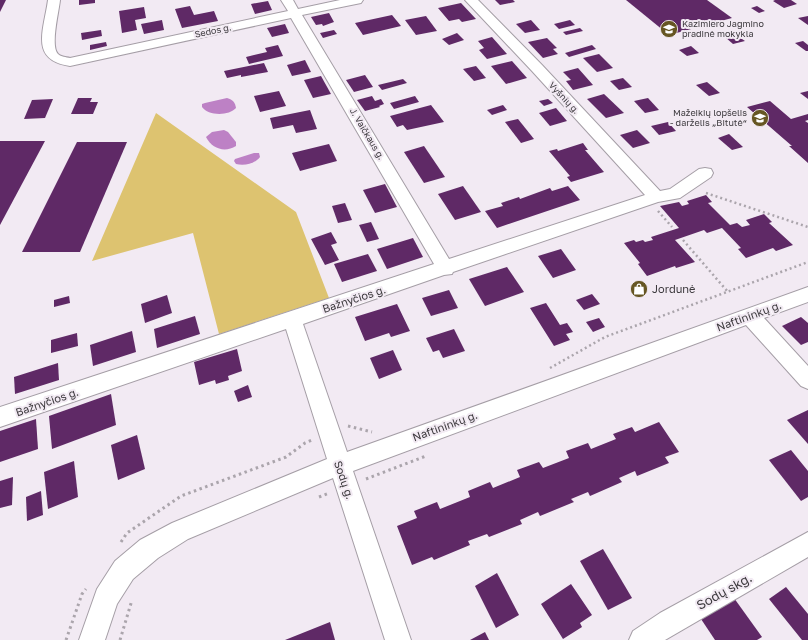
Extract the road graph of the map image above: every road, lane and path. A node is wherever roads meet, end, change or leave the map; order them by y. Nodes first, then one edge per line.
1 (54, 0) edge
2 (287, 0) edge
3 (357, 0) edge
4 (471, 0) edge
5 (295, 14) junction
6 (704, 173) dead end
7 (684, 186) junction
8 (652, 199) junction
9 (672, 227) dead end
10 (808, 227) edge
11 (683, 240) dead end
12 (446, 269) junction
13 (728, 292) dead end
14 (808, 294) edge
15 (749, 315) junction
16 (292, 320) junction
17 (808, 380) edge
18 (0, 418) edge
19 (432, 454) dead end
20 (339, 465) junction
21 (346, 487) junction
22 (316, 497) dead end
23 (808, 544) edge
24 (135, 592) dead end
25 (92, 640) edge
26 (120, 640) edge
27 (398, 640) edge
28 (642, 640) edge

1 - 5 street, Sedos g.
2 - 5 street, J. Vaičkaus g.
3 - 5 street, Sedos g.
4 - 8 street, Vyšnių g.
5 - 12 street, J. Vaičkaus g.
6 - 7 street, Bažnyčios g.
7 - 8 street, Bažnyčios g.
7 - 10 path
8 - 9 path
8 - 12 street, Bažnyčios g.
11 - 13 path
12 - 16 street, Bažnyčios g.
14 - 15 street, Naftininkų g.
15 - 17 street
15 - 20 street, Naftininkų g.
16 - 18 street, Bažnyčios g.
16 - 20 street, Sodų g.
19 - 21 path
20 - 21 street, Sodų g.
20 - 25 street, Naftininkų g.
21 - 22 path
21 - 27 street, Sodų g.
23 - 28 street, Sodų skg.
24 - 26 path

